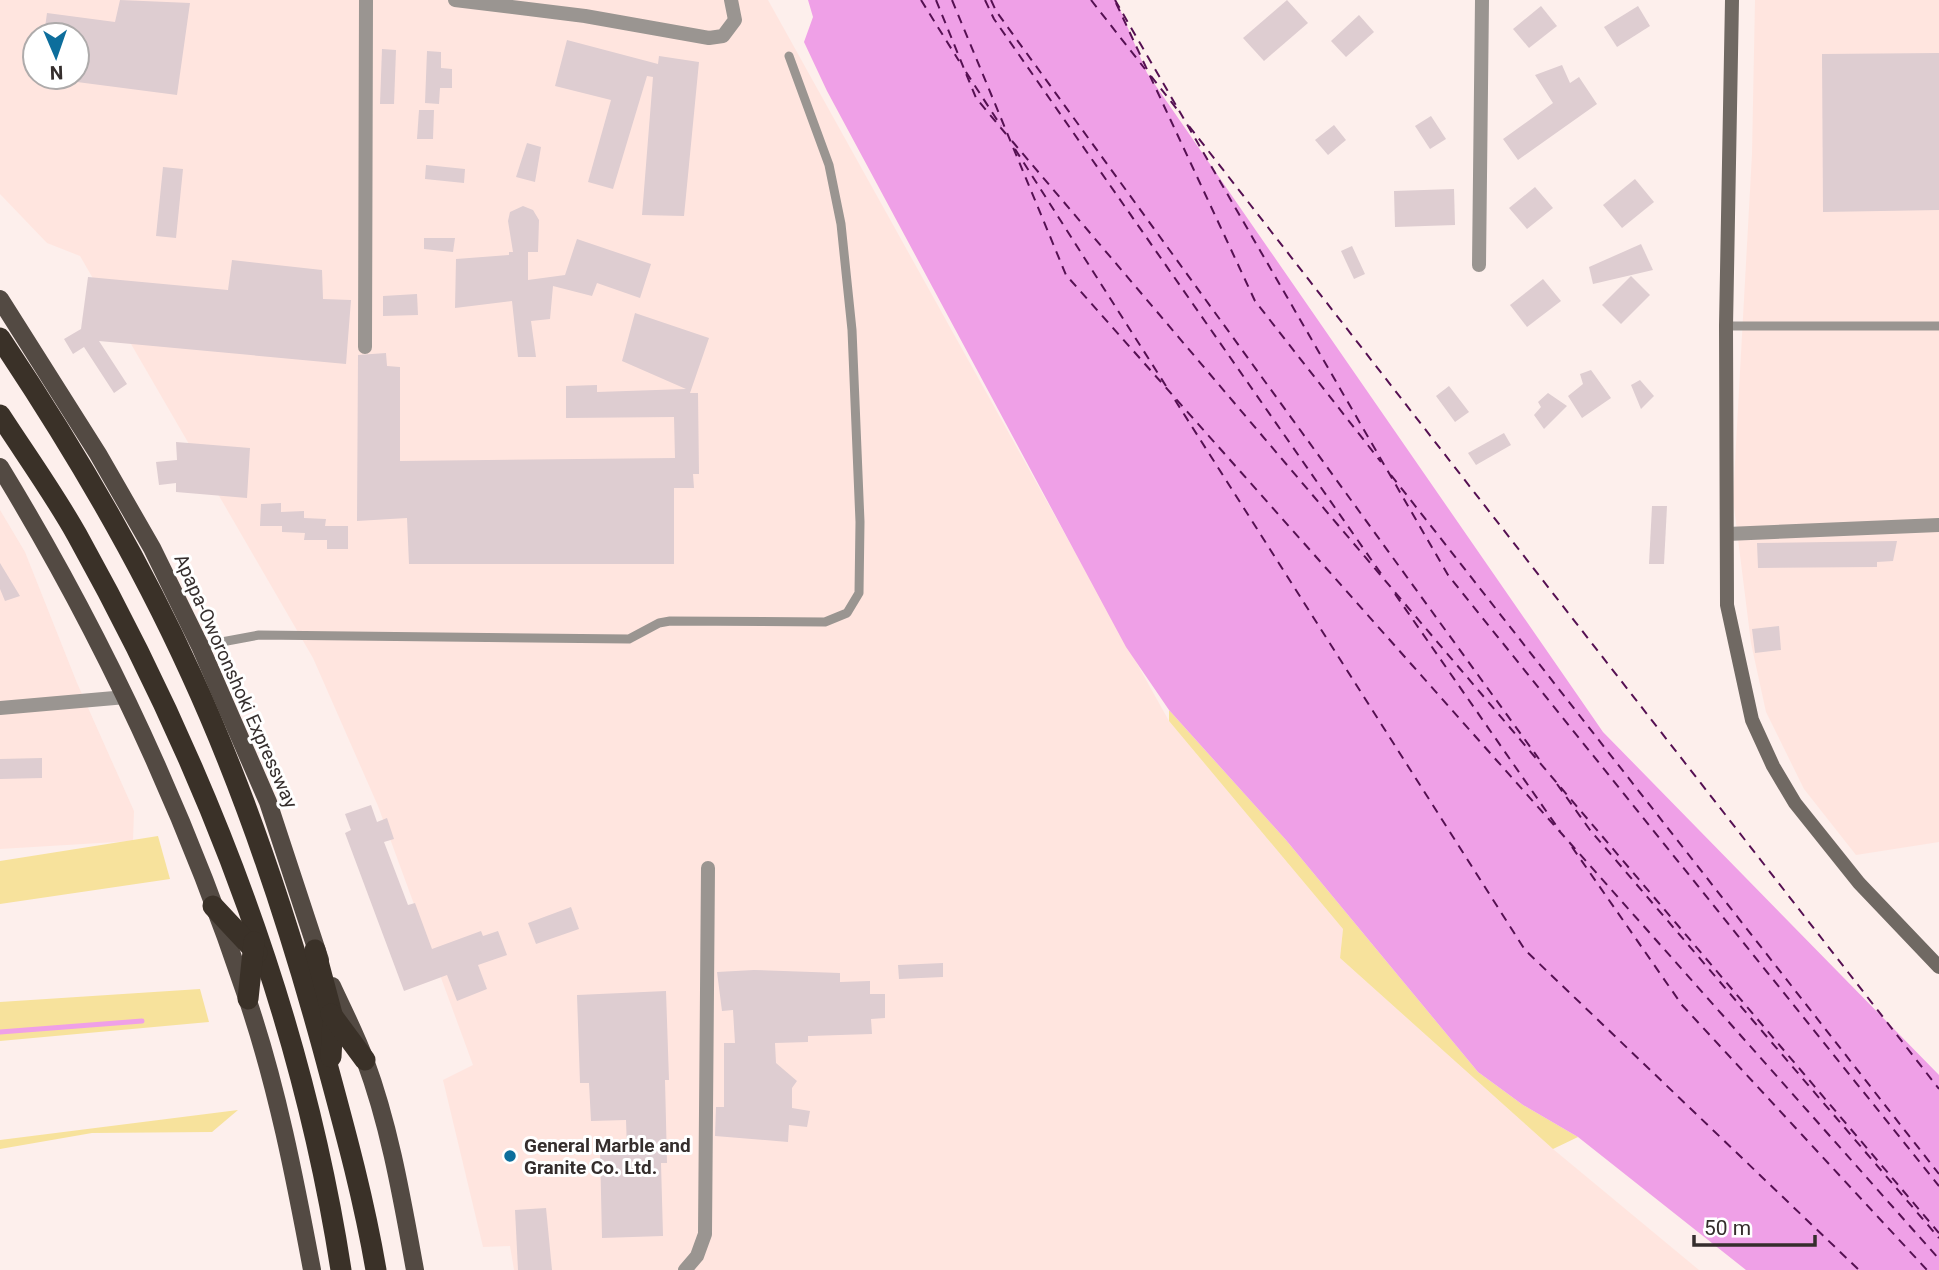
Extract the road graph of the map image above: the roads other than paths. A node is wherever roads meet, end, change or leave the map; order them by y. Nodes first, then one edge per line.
1 (366, 0) edge
2 (455, 0) edge
3 (731, 0) edge
4 (1482, 0) edge
5 (1732, 0) edge
6 (789, 56) dead end
7 (1479, 265) dead end
8 (0, 299) edge
9 (1726, 326) junction
10 (1939, 326) edge
11 (0, 338) edge
12 (365, 346) dead end
13 (0, 415) edge
14 (0, 467) edge
15 (1939, 525) edge
16 (1727, 534) junction
17 (200, 646) junction
18 (126, 697) junction
19 (0, 708) edge
20 (708, 868) dead end
21 (245, 903) junction
22 (213, 906) junction
23 (255, 948) junction
24 (302, 951) junction
25 (1939, 967) edge
26 (270, 977) junction
27 (248, 999) junction
28 (333, 1018) junction
29 (365, 1060) junction
30 (330, 1073) junction
31 (312, 1270) edge
32 (341, 1270) edge
33 (376, 1270) edge
34 (415, 1270) edge
35 (685, 1270) edge

1 - 12 street
2 - 3 street
4 - 7 street
5 - 9 main road
6 - 17 lane
8 - 17 main road, Apapa-Oworonshoki Expressway
9 - 10 lane
9 - 16 main road
11 - 24 highway, Apapa-Oworonshoki Expressway
13 - 21 highway
14 - 18 main road
15 - 16 street
16 - 25 main road
17 - 24 main road, Apapa-Oworonshoki Expressway
18 - 19 street
18 - 22 main road
20 - 35 street
21 - 23 highway
21 - 26 highway
22 - 23 highway
22 - 27 main road
23 - 26 highway
23 - 27 highway
24 - 26 highway
24 - 28 highway
24 - 29 main road, Apapa-Oworonshoki Expressway
24 - 30 highway, Apapa-Oworonshoki Expressway
26 - 32 highway
27 - 31 main road
28 - 29 highway
28 - 30 highway
29 - 34 main road, Apapa-Oworonshoki Expressway
30 - 33 highway, Apapa-Oworonshoki Expressway

